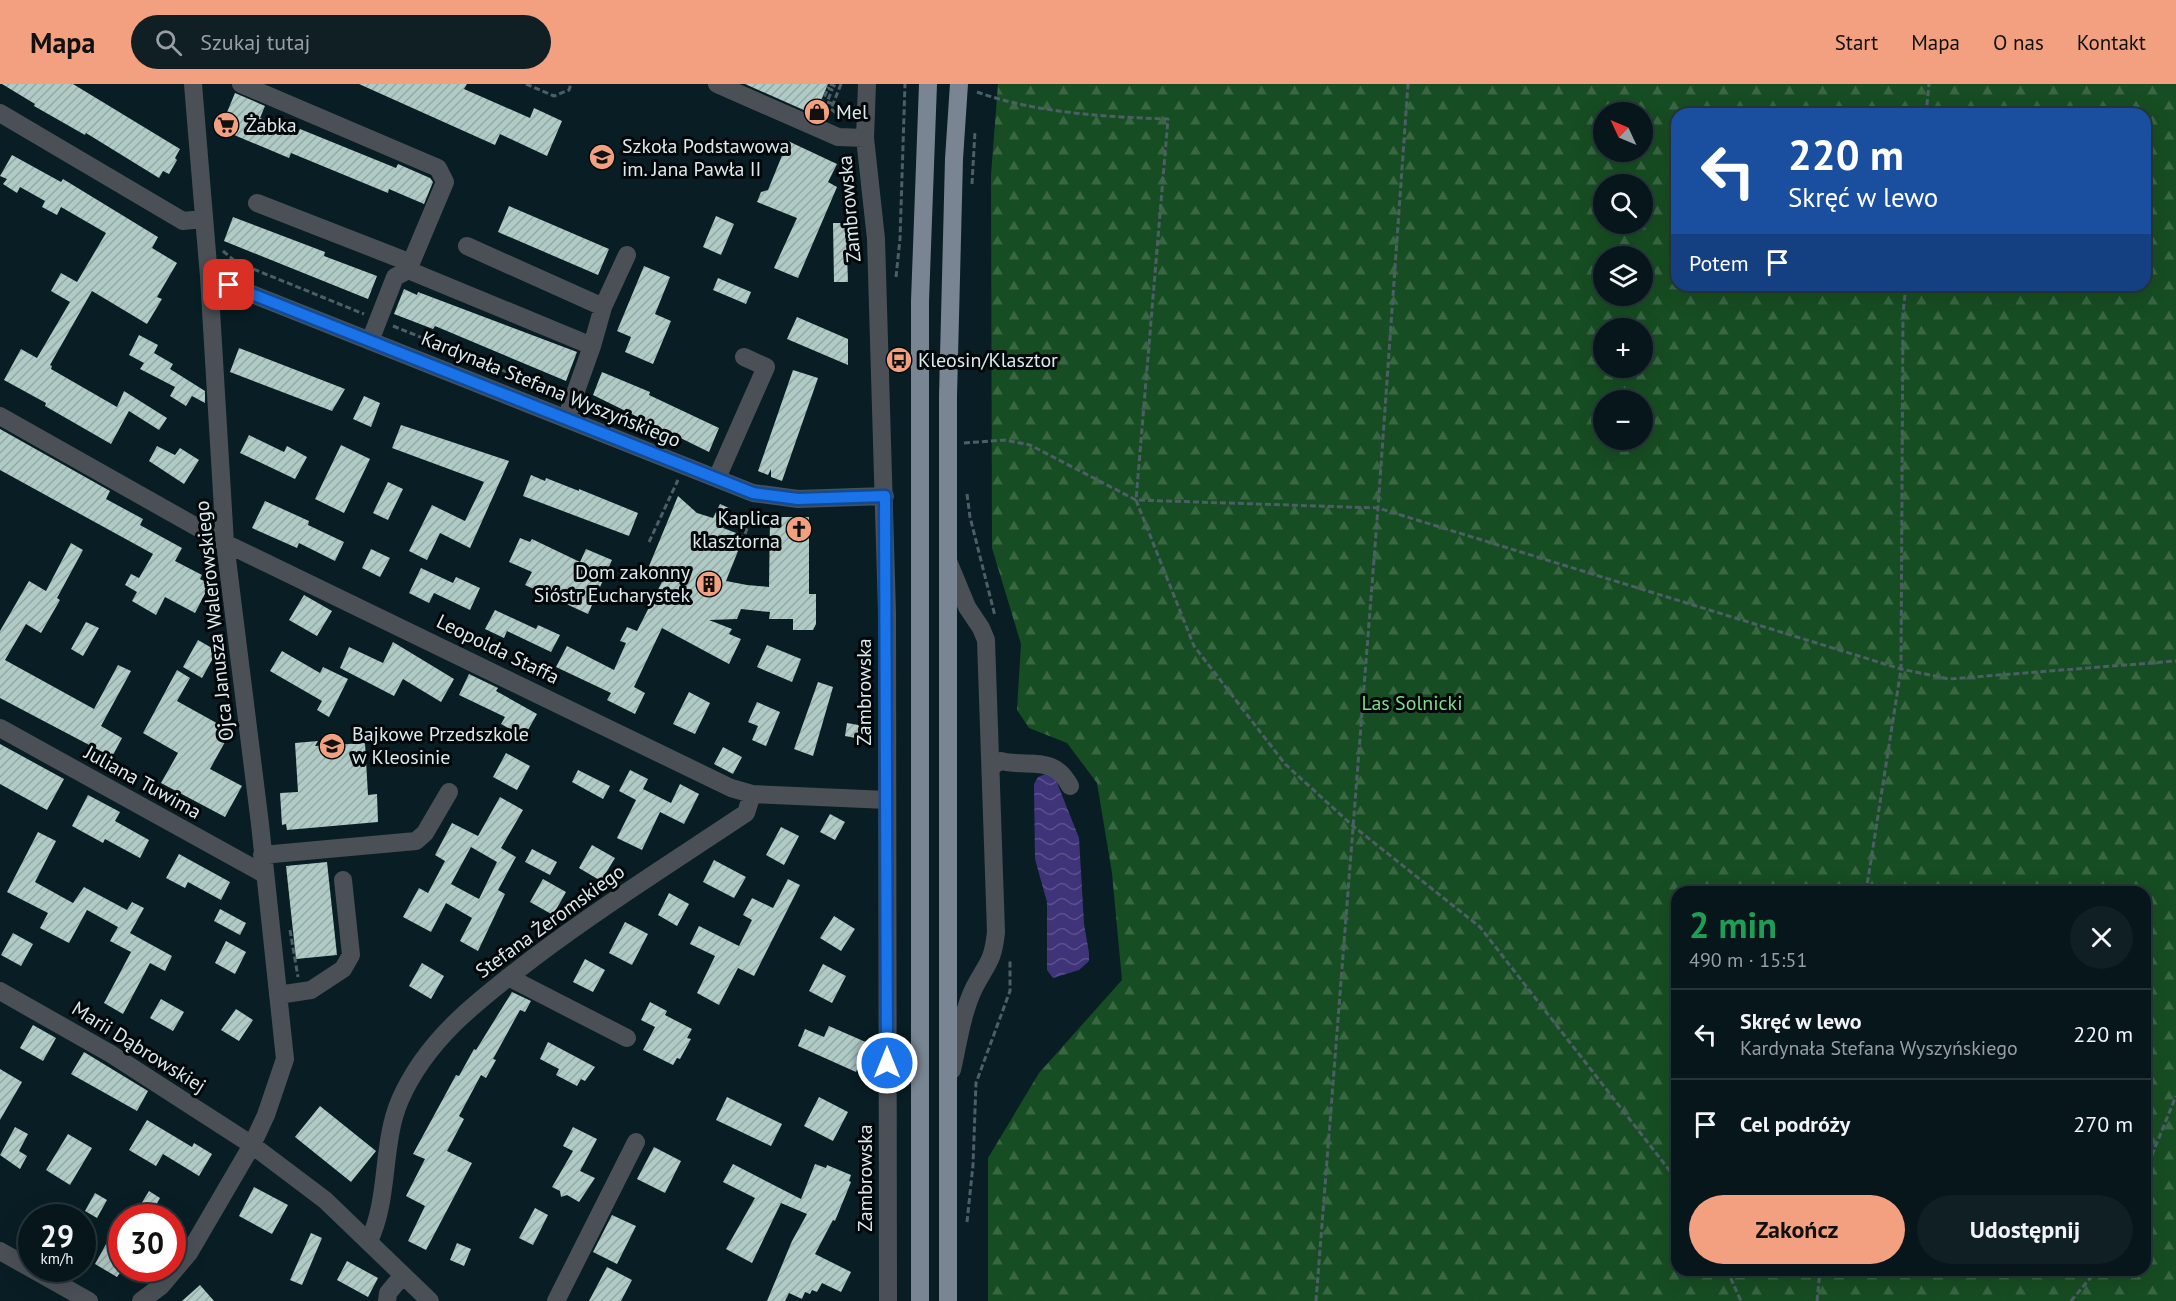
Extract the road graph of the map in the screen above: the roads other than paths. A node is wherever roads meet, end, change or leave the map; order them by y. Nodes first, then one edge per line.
1 (193, 84) edge
2 (241, 84) edge
3 (717, 84) edge
4 (867, 84) edge
5 (928, 84) edge
6 (959, 84) edge
7 (0, 113) edge
8 (865, 138) junction
9 (257, 203) dead end
10 (203, 219) junction
11 (467, 246) dead end
12 (627, 255) dead end
13 (409, 266) junction
14 (209, 277) junction
15 (603, 307) junction
16 (370, 341) junction
17 (592, 346) junction
18 (744, 357) dead end
19 (0, 416) edge
20 (566, 419) junction
21 (717, 478) junction
22 (885, 496) junction
23 (225, 543) junction
24 (947, 560) junction
25 (0, 728) edge
26 (992, 766) junction
27 (1070, 786) dead end
28 (448, 792) dead end
29 (752, 794) junction
30 (887, 800) junction
31 (262, 855) junction
32 (264, 874) junction
33 (343, 880) dead end
34 (508, 977) junction
35 (0, 991) edge
36 (278, 995) junction
37 (627, 1038) dead end
38 (948, 1087) junction
39 (636, 1142) dead end
40 (252, 1145) junction
41 (369, 1241) junction
42 (0, 1251) edge
43 (18, 1261) edge
44 (404, 1275) junction
45 (55, 1282) edge
46 (89, 1301) edge
47 (141, 1301) edge
48 (387, 1301) edge
49 (430, 1301) edge
50 (556, 1301) edge
51 (888, 1301) edge
52 (920, 1301) edge
53 (948, 1301) edge

1 - 10 street, Ojca Janusza Walerowskiego
2 - 13 street
3 - 8 street
4 - 8 street, Zambrowska
5 - 52 main road
6 - 24 main road
7 - 10 street
8 - 22 street, Zambrowska
9 - 13 street
10 - 14 street, Ojca Janusza Walerowskiego
11 - 15 street
12 - 15 street
13 - 16 street
13 - 17 street
14 - 16 street, Kardynała Stefana Wyszyńskiego
14 - 23 street, Ojca Janusza Walerowskiego
15 - 17 street
16 - 20 street, Kardynała Stefana Wyszyńskiego
17 - 20 street
18 - 21 street
19 - 23 street, Leopolda Staffa
20 - 21 street, Kardynała Stefana Wyszyńskiego
21 - 22 street, Kardynała Stefana Wyszyńskiego
22 - 30 street, Zambrowska
23 - 29 street, Leopolda Staffa
23 - 31 street, Ojca Janusza Walerowskiego
24 - 26 street
24 - 38 main road
25 - 32 street, Juliana Tuwima
26 - 27 street
26 - 38 street
28 - 31 street
29 - 30 street
29 - 34 street, Stefana Żeromskiego
30 - 51 street, Zambrowska
31 - 32 street, Ojca Janusza Walerowskiego
32 - 36 street, Ojca Janusza Walerowskiego
33 - 36 street
34 - 37 street
34 - 41 street, Stefana Żeromskiego
35 - 40 street, Marii Dąbrowskiej
36 - 40 street, Ojca Janusza Walerowskiego
38 - 53 main road
39 - 50 street
40 - 41 street, Marii Dąbrowskiej
40 - 47 street, Ojca Janusza Walerowskiego
41 - 44 street, Marii Dąbrowskiej
42 - 43 street
44 - 48 street
44 - 49 street, Marii Dąbrowskiej
45 - 46 street

